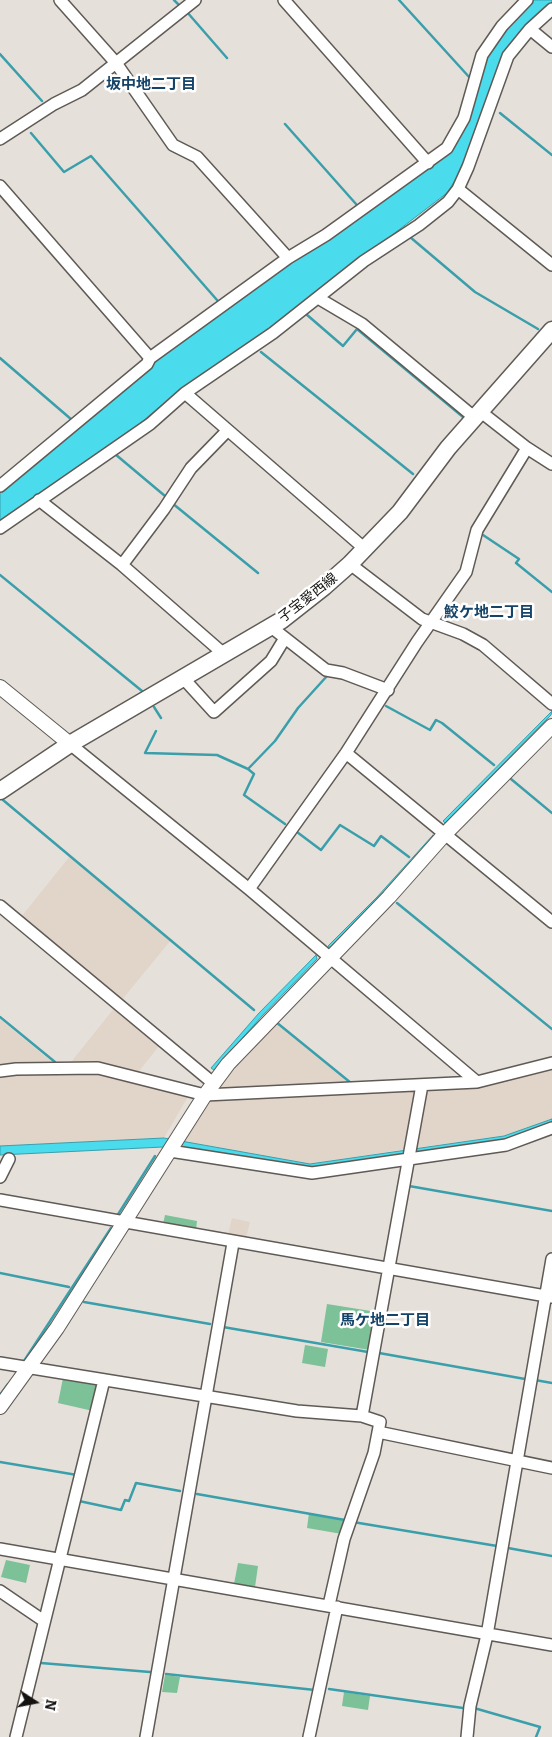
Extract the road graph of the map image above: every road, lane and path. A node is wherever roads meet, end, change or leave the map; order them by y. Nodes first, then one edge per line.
1 (60, 0) edge
2 (195, 0) edge
3 (284, 0) edge
4 (527, 0) edge
5 (514, 4) edge
6 (552, 9) edge
7 (530, 29) junction
8 (552, 47) edge
9 (116, 63) junction
10 (0, 139) edge
11 (428, 162) junction
12 (0, 186) edge
13 (458, 189) junction
14 (288, 258) junction
15 (552, 266) edge
16 (318, 298) junction
17 (552, 330) edge
18 (150, 358) junction
19 (185, 393) junction
20 (478, 415) junction
21 (227, 431) junction
22 (527, 448) junction
23 (552, 464) edge
24 (2, 479) edge
25 (39, 500) junction
26 (0, 528) edge
27 (365, 549) junction
28 (122, 564) junction
29 (350, 564) junction
30 (431, 622) junction
31 (271, 627) junction
32 (285, 638) junction
33 (225, 655) junction
34 (184, 679) junction
35 (0, 686) edge
36 (388, 690) junction
37 (552, 704) edge
38 (552, 726) edge
39 (70, 744) junction
40 (346, 753) junction
41 (0, 791) edge
42 (444, 835) junction
43 (249, 889) junction
44 (0, 906) edge
45 (552, 922) edge
46 (329, 957) junction
47 (552, 1063) edge
48 (0, 1071) edge
49 (477, 1082) junction
50 (213, 1083) junction
51 (422, 1085) junction
52 (205, 1095) junction
53 (552, 1128) edge
54 (170, 1151) junction
55 (409, 1154) junction
56 (9, 1159) dead end
57 (0, 1177) edge
58 (0, 1200) edge
59 (124, 1224) junction
60 (233, 1243) junction
61 (552, 1259) edge
62 (389, 1269) junction
63 (549, 1297) edge
64 (0, 1363) edge
65 (29, 1368) junction
66 (104, 1380) junction
67 (206, 1396) junction
68 (0, 1407) edge
69 (362, 1416) junction
70 (378, 1432) junction
71 (517, 1462) junction
72 (552, 1468) edge
73 (0, 1548) edge
74 (59, 1558) junction
75 (174, 1578) junction
76 (0, 1591) edge
77 (333, 1606) junction
78 (44, 1621) junction
79 (487, 1635) junction
80 (552, 1644) edge
81 (18, 1737) edge
82 (146, 1737) edge
83 (309, 1737) edge
84 (467, 1737) edge

1 - 9 street
2 - 9 street
3 - 11 street
4 - 5 street
5 - 11 street
6 - 7 street
7 - 8 street
7 - 13 street
9 - 10 street
9 - 14 street
11 - 14 street
12 - 18 street
13 - 15 street
13 - 16 street
14 - 18 street
16 - 19 street
16 - 20 street
17 - 20 main road, 子宝愛西線
18 - 24 street
19 - 21 street
19 - 25 street
20 - 22 street
20 - 27 main road, 子宝愛西線
21 - 27 street
21 - 28 street
22 - 23 street
22 - 30 street
25 - 26 street
25 - 28 street
27 - 29 main road, 子宝愛西線
28 - 33 street
29 - 30 street
29 - 31 main road, 子宝愛西線
30 - 36 street
30 - 37 street
31 - 32 street
31 - 33 main road, 子宝愛西線
32 - 34 street
32 - 36 street
33 - 34 main road, 子宝愛西線
34 - 39 main road, 子宝愛西線
35 - 39 street
36 - 40 street
38 - 42 street
39 - 41 main road, 子宝愛西線
39 - 43 street
40 - 42 street
40 - 43 street
42 - 45 street
42 - 46 street
43 - 46 street
44 - 50 street
46 - 49 street
46 - 50 street
47 - 49 street
48 - 52 street
49 - 51 street
50 - 52 street
51 - 52 street
51 - 55 street
52 - 54 street
53 - 55 street
54 - 55 street
54 - 59 street
55 - 62 street
56 - 57 street
58 - 59 street
59 - 60 street
59 - 65 street
60 - 62 street
60 - 67 street
61 - 63 street
62 - 63 street
62 - 69 street
63 - 71 street
64 - 65 street
65 - 66 street
65 - 68 street
66 - 67 street
66 - 74 street
67 - 69 street
67 - 75 street
69 - 70 street
70 - 71 street
70 - 77 street
71 - 72 street
71 - 79 street
73 - 74 street
74 - 75 street
74 - 78 street
75 - 77 street
75 - 82 street
76 - 78 street
77 - 79 street
77 - 83 street
78 - 81 street
79 - 80 street
79 - 84 street

